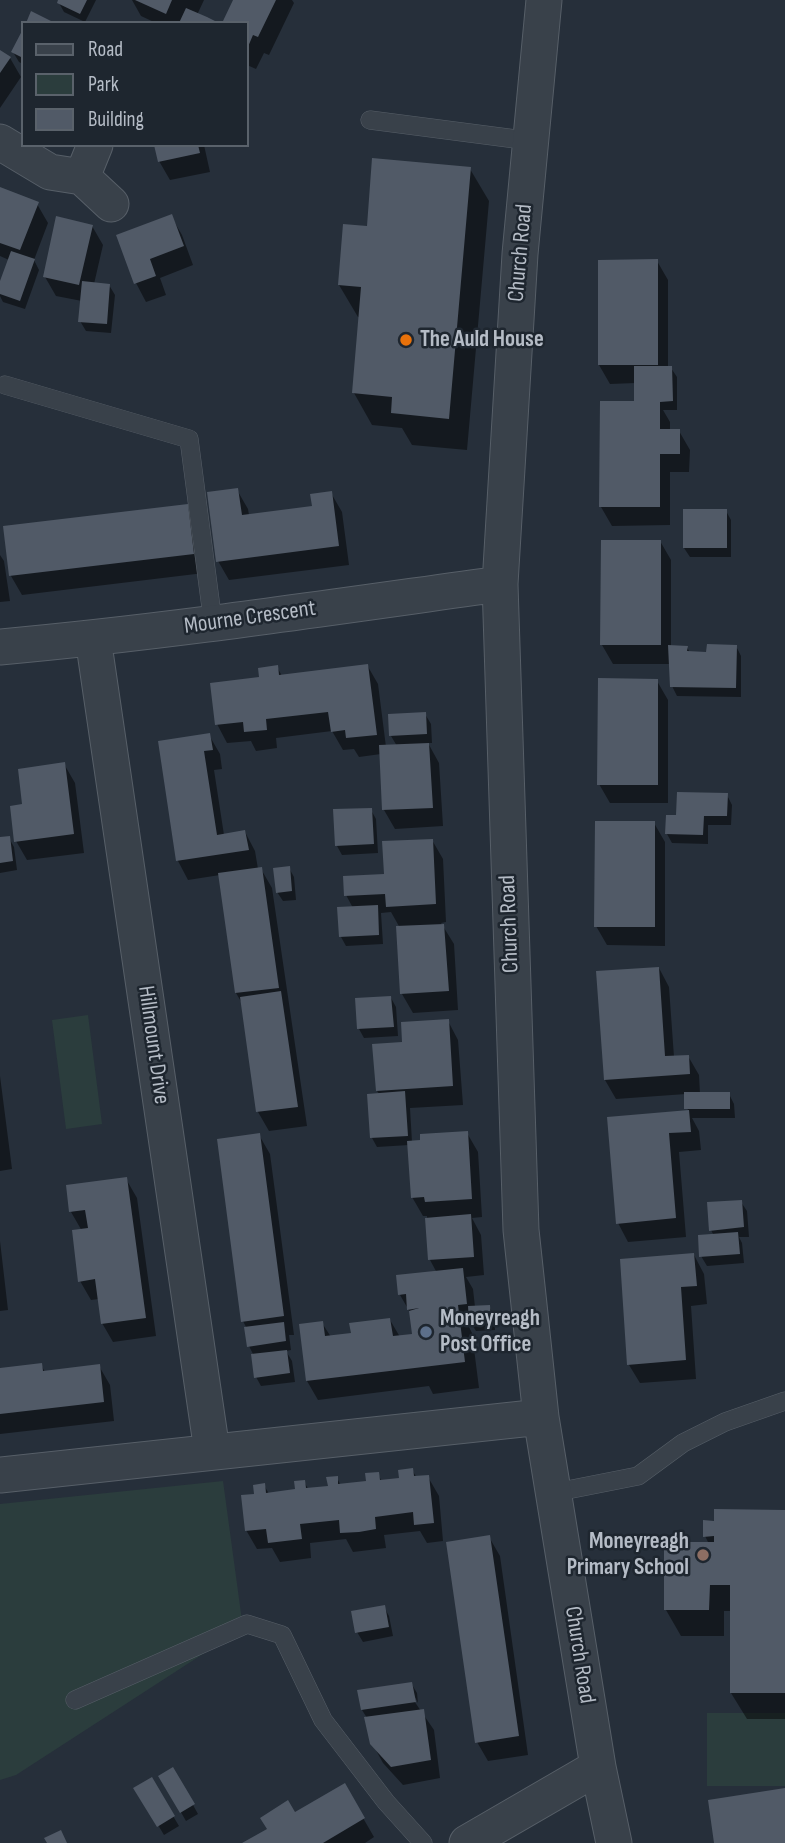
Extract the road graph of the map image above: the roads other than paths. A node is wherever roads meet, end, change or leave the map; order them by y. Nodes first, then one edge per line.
1 (544, 0) edge
2 (370, 120) dead end
3 (531, 141) junction
4 (0, 142) edge
5 (88, 161) edge
6 (111, 204) dead end
7 (5, 385) dead end
8 (500, 584) junction
9 (213, 623) junction
10 (93, 638) junction
11 (0, 647) edge
12 (785, 1401) edge
13 (541, 1417) junction
14 (212, 1451) junction
15 (0, 1475) edge
16 (552, 1493) junction
17 (75, 1700) dead end
18 (598, 1767) junction
19 (423, 1843) edge
20 (467, 1843) edge
21 (614, 1843) edge

1 - 3 street, Church Road
2 - 3 lane
3 - 8 street, Church Road
4 - 5 street
5 - 6 street
7 - 9 lane
8 - 9 street, Mourne Crescent
8 - 13 street, Church Road
9 - 10 street, Mourne Crescent
10 - 11 street, Mourne Crescent
10 - 14 street, Hillmount Drive
12 - 16 lane
13 - 14 street
13 - 16 street, Church Road
14 - 15 street
16 - 18 street, Church Road
17 - 19 lane
18 - 20 street
18 - 21 street, Church Road

